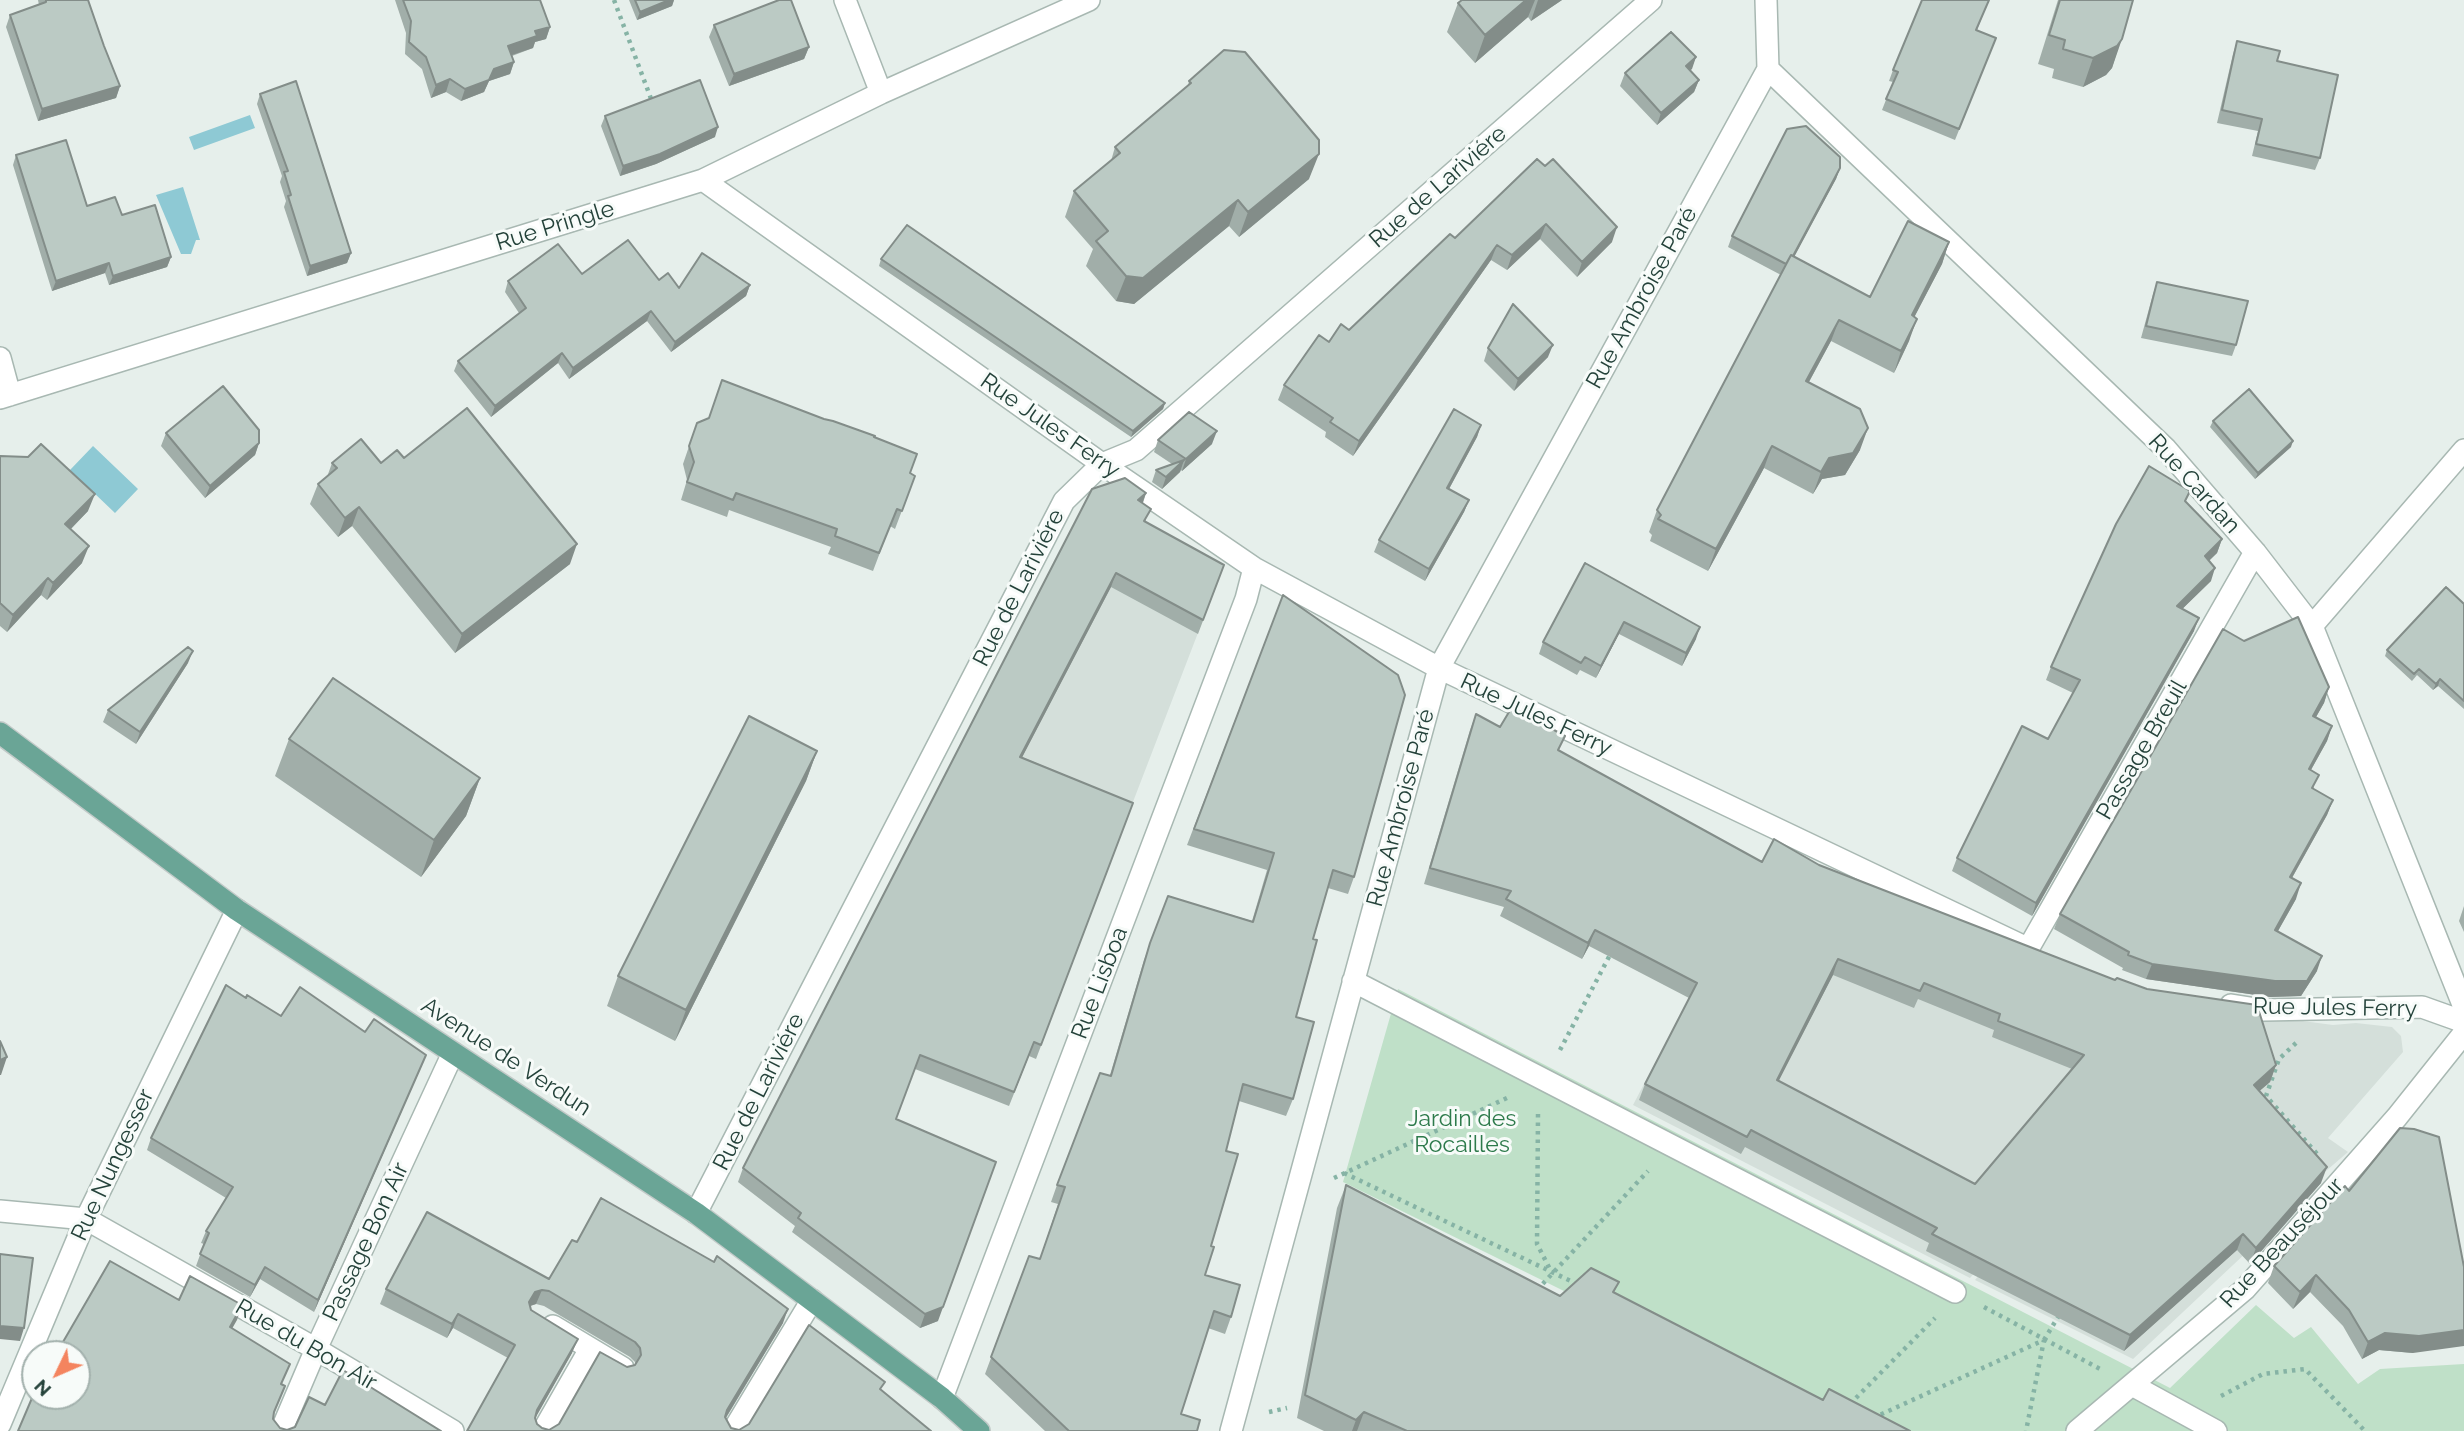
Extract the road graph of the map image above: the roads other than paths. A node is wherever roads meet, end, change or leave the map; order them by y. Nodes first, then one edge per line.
1 (845, 0) edge
2 (1089, 0) edge
3 (1651, 0) edge
4 (1766, 0) edge
5 (1768, 69) junction
6 (881, 93) junction
7 (703, 180) junction
8 (0, 358) edge
9 (5, 397) edge
10 (2464, 450) edge
11 (1102, 464) junction
12 (2255, 552) junction
13 (1254, 568) junction
14 (2312, 626) junction
15 (1439, 668) junction
16 (0, 733) edge
17 (237, 911) junction
18 (2028, 948) junction
19 (2054, 958) edge
20 (1353, 981) junction
21 (2210, 1002) edge
22 (2464, 1007) edge
23 (2464, 1022) edge
24 (2464, 1033) edge
25 (453, 1053) junction
26 (0, 1211) edge
27 (696, 1213) junction
28 (86, 1219) junction
29 (1955, 1292) road end
30 (812, 1300) junction
31 (537, 1317) edge
32 (316, 1349) junction
33 (590, 1349) junction
34 (623, 1368) edge
35 (2132, 1385) junction
36 (942, 1398) junction
37 (0, 1424) edge
38 (972, 1428) edge
39 (281, 1431) edge
40 (453, 1431) edge
41 (543, 1431) edge
42 (733, 1431) edge
43 (1231, 1431) edge
44 (2077, 1431) edge
45 (2216, 1431) edge

1 - 6 street
2 - 6 street, Rue Pringle
3 - 11 street, Rue de Lariviére
4 - 5 street
5 - 12 street, Rue Cardan
5 - 15 street, Rue Ambroise Paré
6 - 7 street, Rue Pringle
7 - 9 street, Rue Pringle
7 - 11 street, Rue Jules Ferry
8 - 9 street
10 - 14 street
11 - 13 street, Rue Jules Ferry
11 - 27 street, Rue de Lariviére
12 - 14 street, Rue Cardan
12 - 18 street, Passage Breuil
13 - 15 street, Rue Jules Ferry
13 - 36 street, Rue Lisboa
14 - 22 street, Rue Cardan
15 - 18 street, Rue Jules Ferry
15 - 20 street, Rue Ambroise Paré
16 - 17 main road, Avenue de Verdun
17 - 25 main road, Avenue de Verdun
17 - 28 street, Rue Nungesser
18 - 19 street, Rue Jules Ferry
20 - 29 street
20 - 43 street, Rue Ambroise Paré
21 - 23 street, Rue Jules Ferry
24 - 35 street, Rue Beauséjour
25 - 27 main road, Avenue de Verdun
25 - 32 street, Passage Bon Air
26 - 28 street
27 - 30 main road, Avenue de Verdun
28 - 32 street, Rue du Bon Air
28 - 37 street, Rue Nungesser
30 - 36 main road, Avenue de Verdun
30 - 42 street
31 - 33 street
32 - 39 street, Passage Bon Air
32 - 40 street, Rue du Bon Air
33 - 34 street
33 - 41 street
35 - 44 street, Rue Beauséjour
35 - 45 street
36 - 38 main road, Avenue de Verdun

